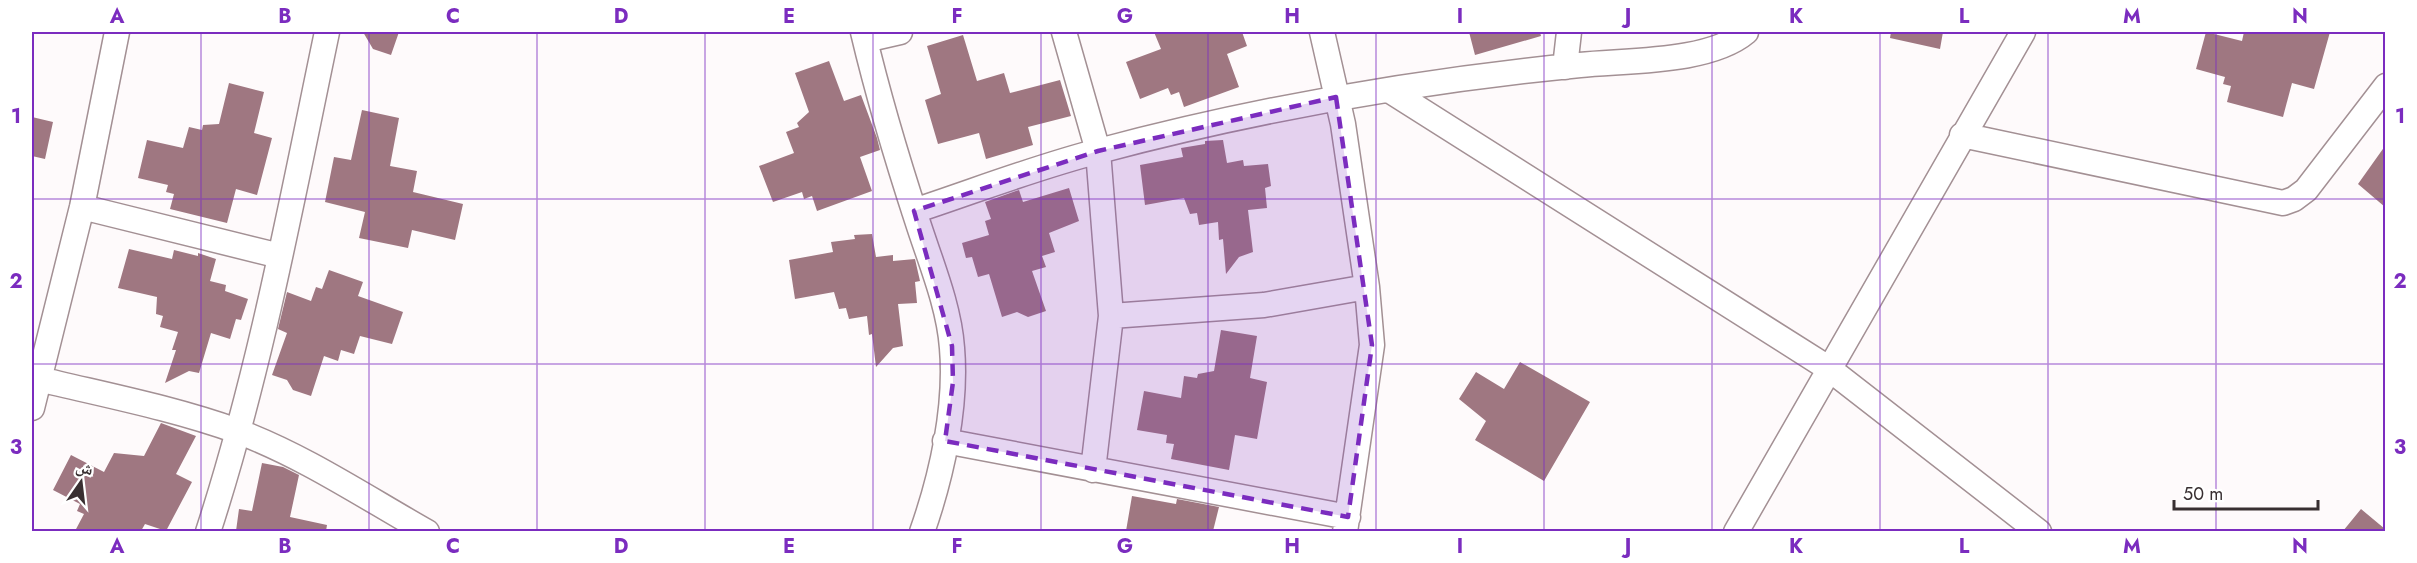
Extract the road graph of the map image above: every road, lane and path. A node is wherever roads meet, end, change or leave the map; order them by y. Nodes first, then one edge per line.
1 (117, 32) edge
2 (327, 32) edge
3 (900, 32) edge
4 (1064, 32) edge
5 (1322, 32) edge
6 (1569, 32) edge
7 (1746, 32) edge
8 (2023, 32) edge
9 (864, 36) edge
10 (1565, 67) junction
11 (2385, 86) edge
12 (1389, 90) junction
13 (1336, 97) junction
14 (1962, 135) junction
15 (1098, 151) junction
16 (82, 207) junction
17 (914, 211) junction
18 (280, 256) junction
19 (1367, 287) junction
20 (1111, 316) junction
21 (1828, 368) junction
22 (39, 379) junction
23 (32, 408) edge
24 (238, 432) junction
25 (945, 441) junction
26 (1093, 470) junction
27 (1346, 524) edge
28 (208, 531) edge
29 (427, 531) edge
30 (922, 531) edge
31 (1736, 531) edge
32 (2039, 531) edge

1 - 16 street
2 - 18 street
3 - 9 street
4 - 15 street
5 - 13 street
6 - 10 street
7 - 10 street
8 - 14 street
9 - 17 street
10 - 12 street
11 - 14 street
12 - 13 street
12 - 21 street
13 - 15 street
13 - 19 street
14 - 21 street
15 - 17 street
15 - 20 street
16 - 18 street
16 - 22 street
17 - 25 street
18 - 24 street
19 - 20 street
19 - 27 street
20 - 26 street
21 - 31 street
21 - 32 street
22 - 23 street
22 - 24 street
24 - 28 street
24 - 29 street
25 - 26 street
25 - 30 street
26 - 27 street

